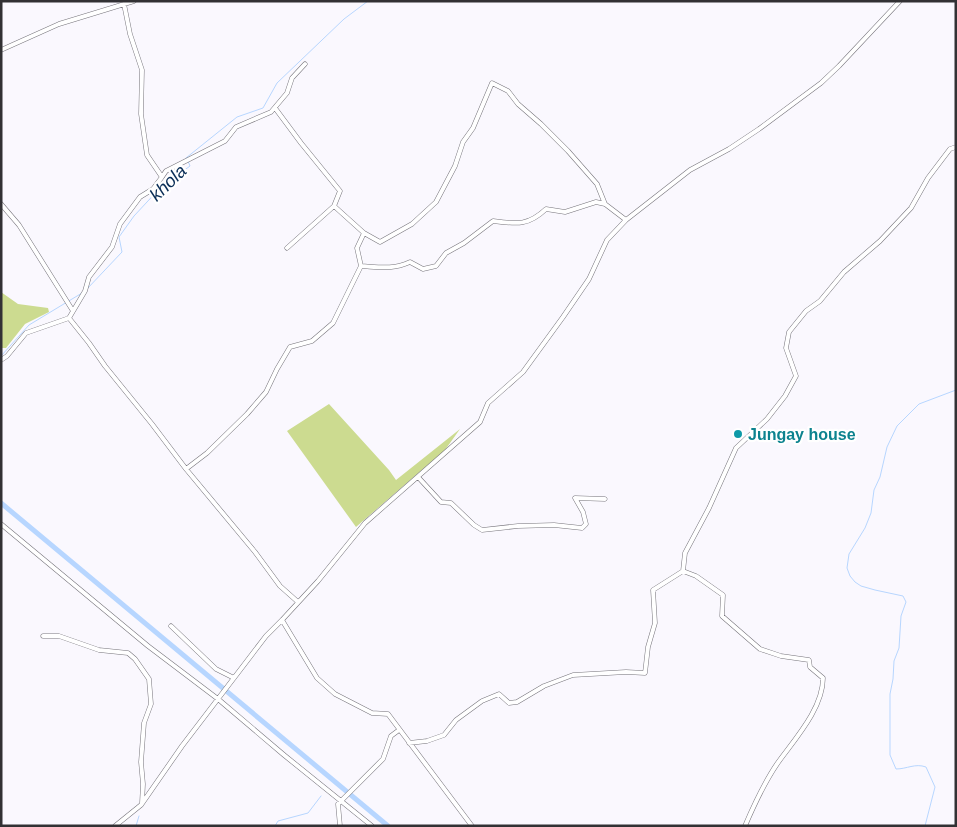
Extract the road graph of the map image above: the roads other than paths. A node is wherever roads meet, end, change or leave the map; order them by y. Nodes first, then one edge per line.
1 (134, 1) edge
2 (900, 1) edge
3 (125, 3) edge
4 (1, 50) edge
5 (305, 64) dead end
6 (275, 108) junction
7 (956, 147) edge
8 (162, 176) junction
9 (1, 204) edge
10 (605, 204) junction
11 (334, 206) junction
12 (626, 220) junction
13 (364, 233) junction
14 (287, 248) dead end
15 (361, 266) junction
16 (73, 311) junction
17 (69, 318) junction
18 (1, 360) edge
19 (186, 469) junction
20 (418, 477) junction
21 (605, 499) dead end
22 (1, 524) edge
23 (683, 571) junction
24 (298, 602) junction
25 (282, 620) junction
26 (171, 626) dead end
27 (43, 636) dead end
28 (234, 678) junction
29 (218, 699) junction
30 (400, 730) junction
31 (409, 743) junction
32 (342, 802) junction
33 (141, 805) junction
34 (115, 826) edge
35 (340, 826) edge
36 (372, 826) edge
37 (472, 826) edge
38 (745, 826) edge

1 - 3 street
2 - 12 street
3 - 4 street
3 - 8 street
5 - 6 street
6 - 8 street
6 - 11 street
7 - 23 street
8 - 16 street
9 - 16 street
10 - 12 street
10 - 13 street
10 - 15 street
11 - 13 street
11 - 14 street
12 - 20 street
13 - 15 street
15 - 19 street
16 - 17 street
17 - 18 street
17 - 19 street
19 - 24 street
20 - 21 street
20 - 24 street
22 - 29 street
23 - 31 street
23 - 38 street
24 - 25 street
25 - 28 street
25 - 30 street
26 - 28 street
27 - 33 street
28 - 29 street
29 - 32 street
29 - 33 street
30 - 31 street
30 - 32 street
31 - 37 street
32 - 35 street
32 - 36 street
33 - 34 street

